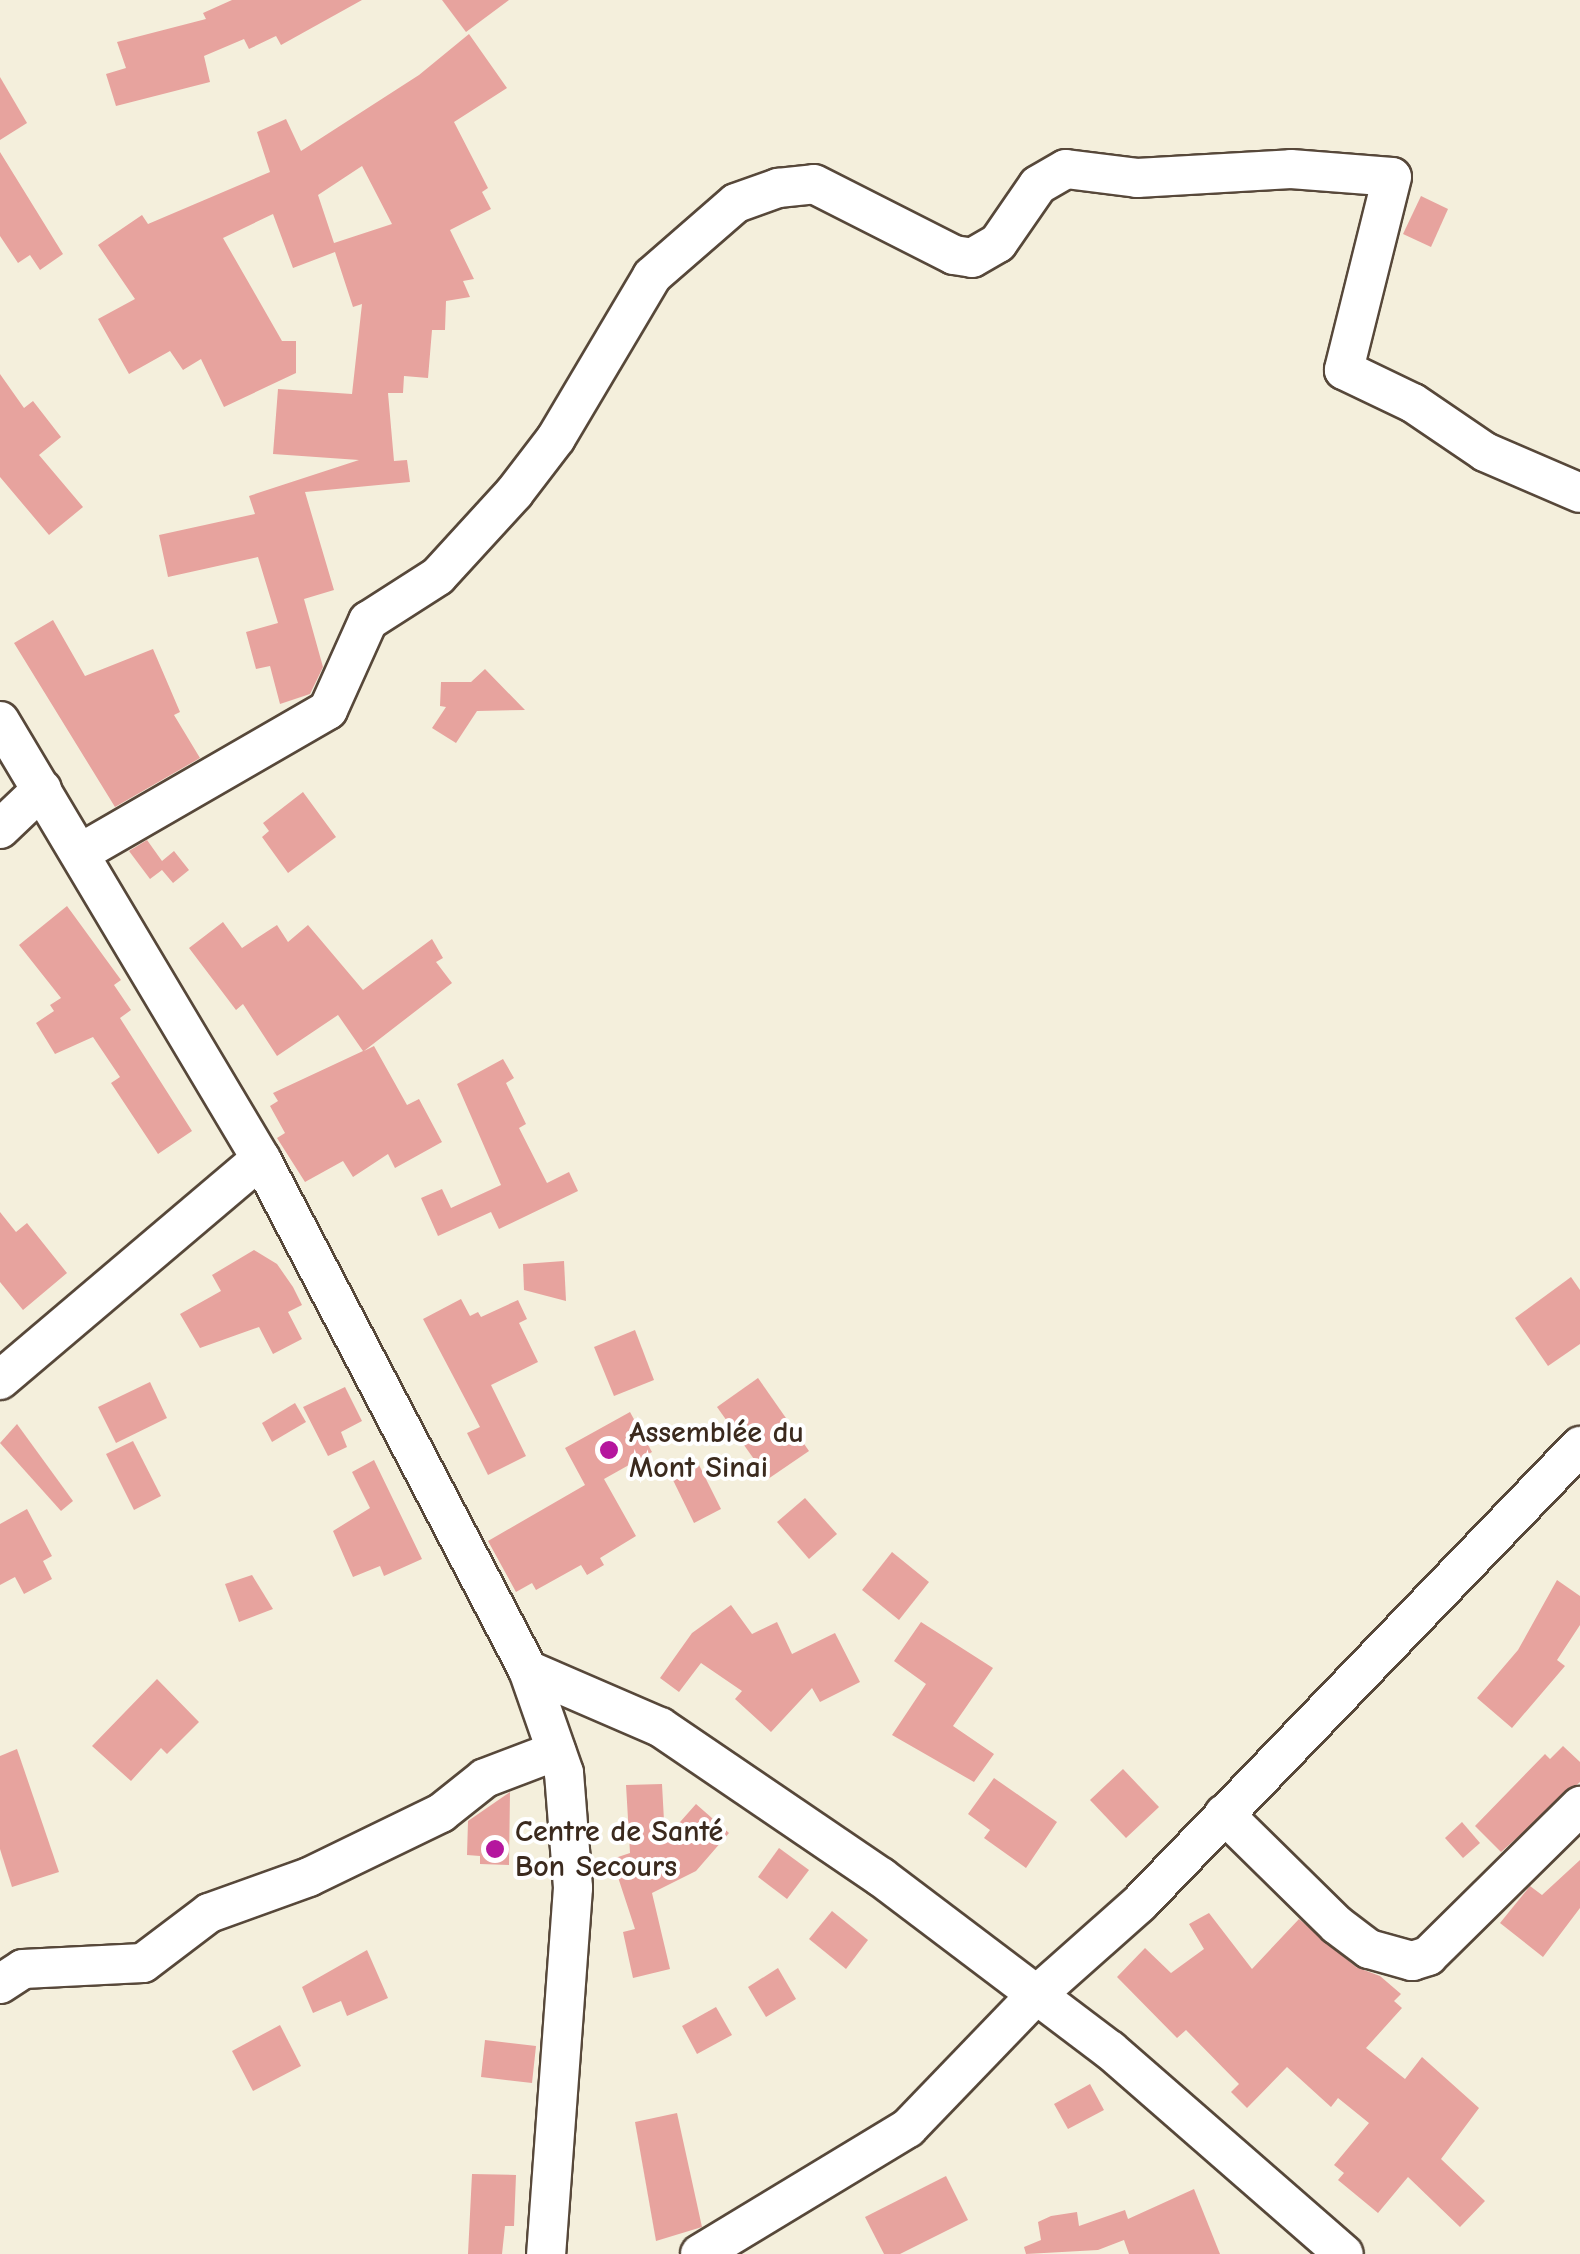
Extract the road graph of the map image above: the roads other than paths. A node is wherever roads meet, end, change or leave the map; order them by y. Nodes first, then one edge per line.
1 (1580, 493) edge
2 (0, 722) edge
3 (42, 789) junction
4 (0, 829) edge
5 (82, 852) junction
6 (261, 1159) junction
7 (0, 1380) edge
8 (1580, 1446) edge
9 (528, 1670) junction
10 (556, 1751) junction
11 (1580, 1806) edge
12 (1224, 1814) junction
13 (0, 1984) edge
14 (1033, 1998) junction
15 (546, 2254) edge
16 (700, 2254) edge
17 (1344, 2254) edge

1 - 5 street
2 - 3 street
3 - 4 street
3 - 5 street
5 - 6 street
6 - 7 street
6 - 9 street
8 - 12 street
9 - 10 street
9 - 14 street
10 - 13 street
10 - 15 street
11 - 12 street
12 - 14 street
14 - 16 street
14 - 17 street

